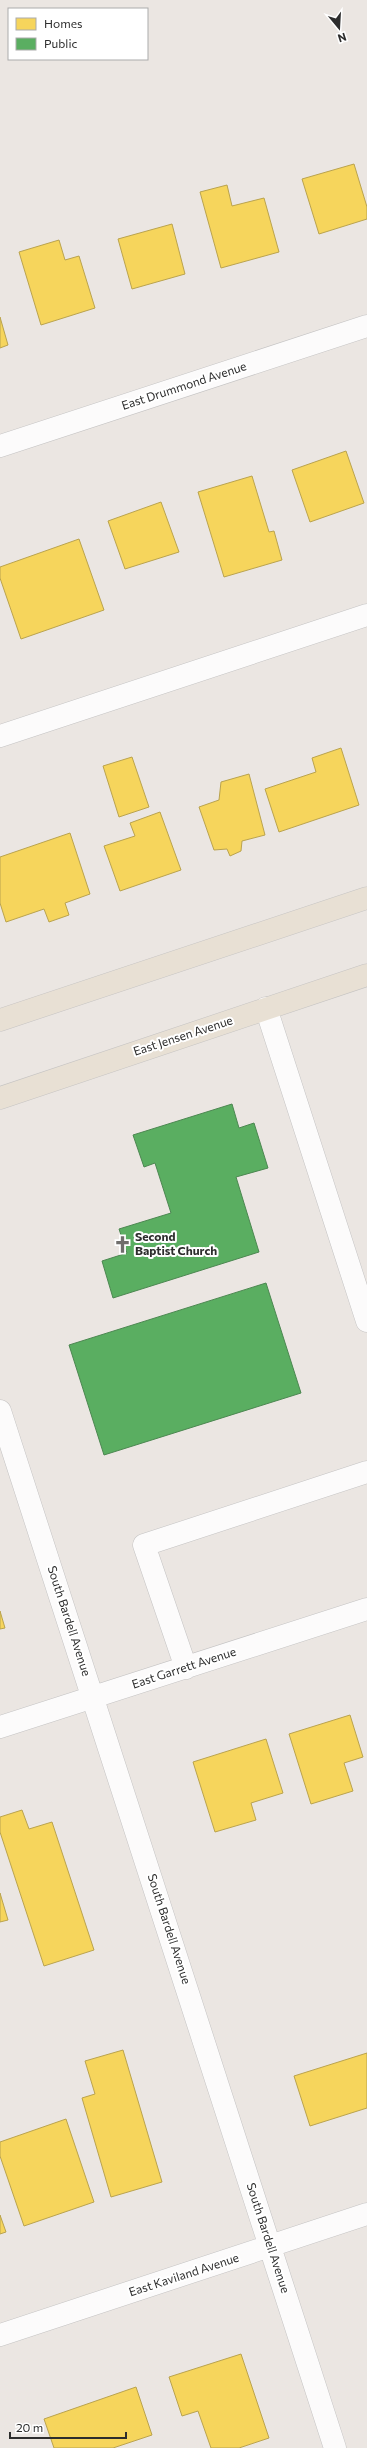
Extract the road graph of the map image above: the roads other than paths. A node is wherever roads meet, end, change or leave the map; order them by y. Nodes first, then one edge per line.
1 (367, 326) edge
2 (0, 446) edge
3 (367, 615) edge
4 (0, 736) edge
5 (367, 898) edge
6 (367, 975) edge
7 (266, 1008) junction
8 (0, 1020) edge
9 (0, 1098) edge
10 (367, 1322) edge
11 (0, 1411) edge
12 (367, 1472) edge
13 (367, 1609) edge
14 (186, 1668) junction
15 (93, 1697) junction
16 (0, 1728) edge
17 (367, 2214) edge
18 (271, 2246) junction
19 (0, 2335) edge
20 (335, 2448) edge

1 - 2 street, East Drummond Avenue
3 - 4 street
5 - 8 main road
6 - 7 main road, East Jensen Avenue
7 - 9 main road, East Jensen Avenue
7 - 10 street
11 - 15 street, South Bardell Avenue
12 - 14 street
13 - 14 street, East Garrett Avenue
14 - 15 street, East Garrett Avenue
15 - 16 street, East Garrett Avenue
15 - 18 street, South Bardell Avenue
17 - 18 street, East Kaviland Avenue
18 - 19 street, East Kaviland Avenue
18 - 20 street, South Bardell Avenue

